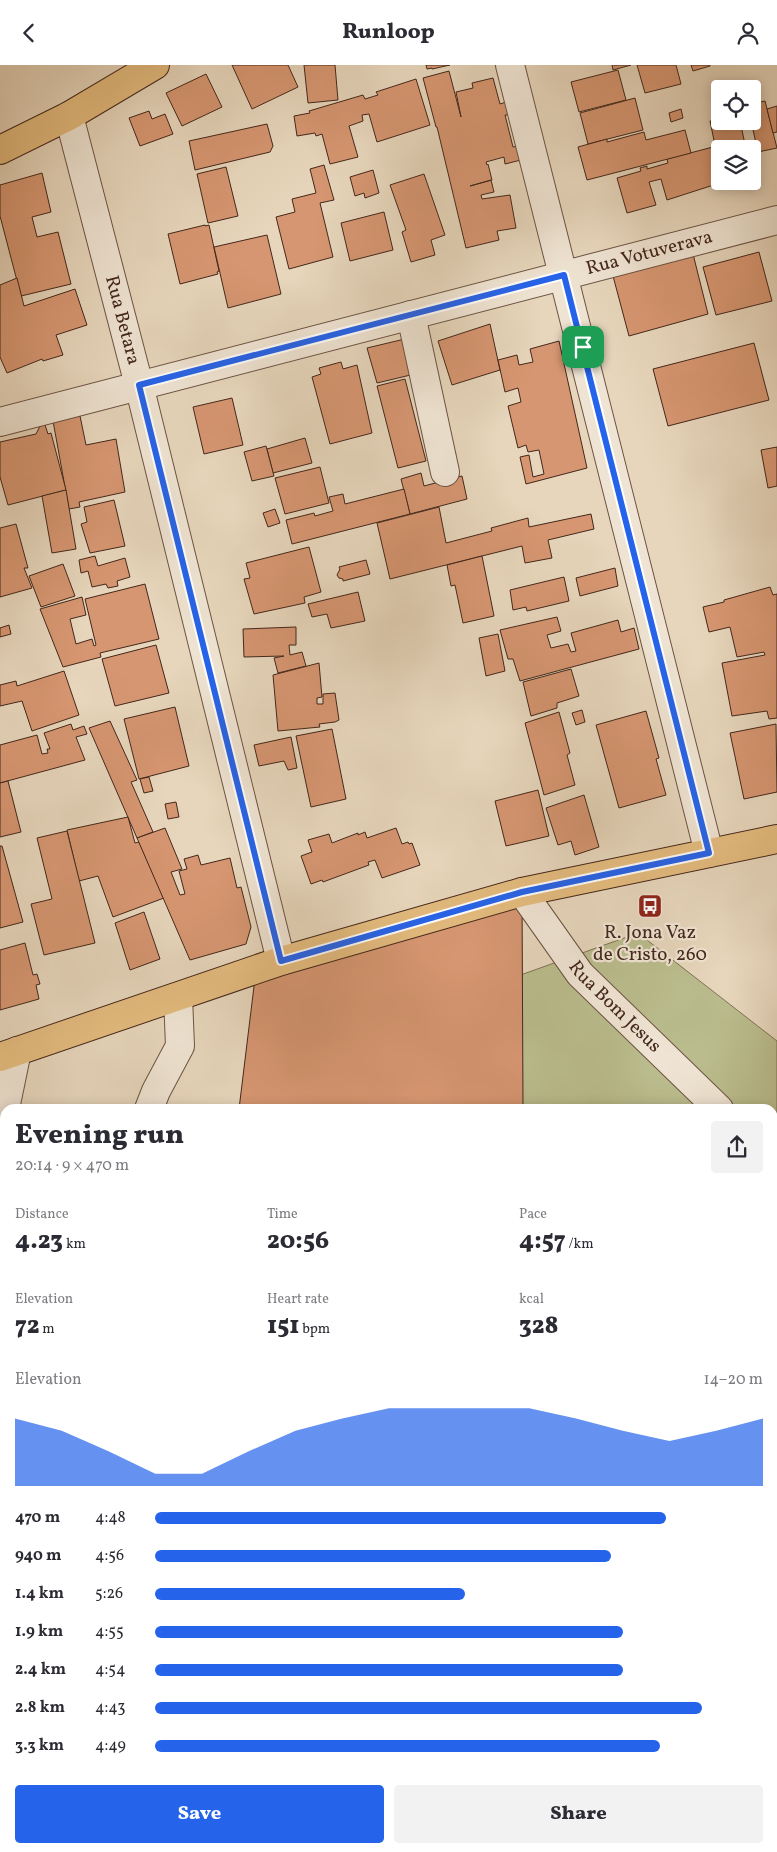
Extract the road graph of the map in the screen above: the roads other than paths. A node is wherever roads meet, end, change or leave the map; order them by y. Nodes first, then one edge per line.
1 (155, 65) edge
2 (510, 65) edge
3 (69, 117) junction
4 (0, 150) edge
5 (777, 220) edge
6 (564, 275) junction
7 (411, 315) junction
8 (139, 385) junction
9 (0, 421) edge
10 (445, 473) dead end
11 (777, 839) edge
12 (709, 853) junction
13 (522, 892) junction
14 (281, 961) junction
15 (178, 997) junction
16 (8, 1054) edge
17 (5, 1104) edge
18 (151, 1104) edge
19 (714, 1104) edge

1 - 3 main road
2 - 6 street
3 - 4 main road
3 - 8 street, Rua Betara
5 - 6 street, Rua Votuverava
6 - 7 street, Rua Votuverava
6 - 12 street
7 - 8 street, Rua Votuverava
7 - 10 street
8 - 9 street, Rua Votuverava
8 - 14 street, Rua Betara
11 - 12 main road
12 - 13 main road
13 - 14 main road
13 - 19 street, Rua Bom Jesus
14 - 15 main road
15 - 16 main road
15 - 18 street
16 - 17 street

